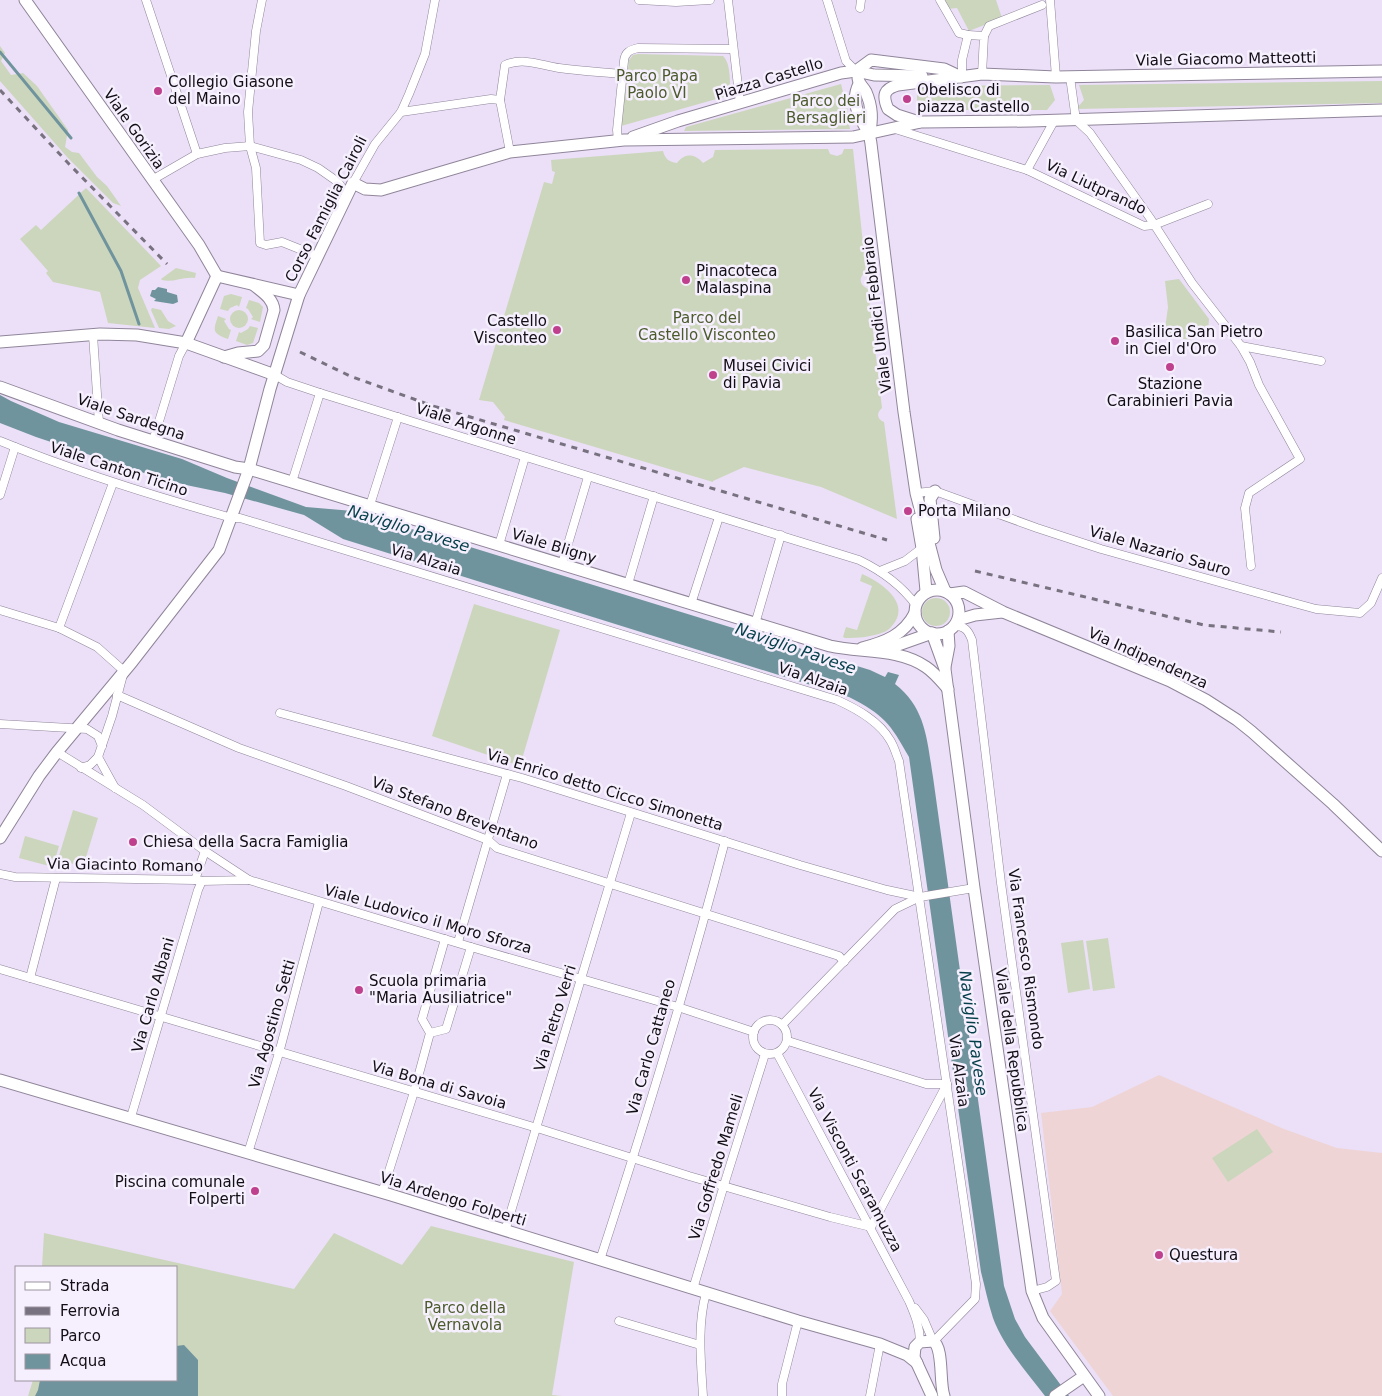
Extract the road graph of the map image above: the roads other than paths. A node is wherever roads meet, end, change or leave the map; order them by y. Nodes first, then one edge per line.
1 (25, 0) edge
2 (146, 0) edge
3 (262, 0) edge
4 (434, 0) edge
5 (639, 0) edge
6 (710, 0) edge
7 (728, 0) edge
8 (827, 0) edge
9 (940, 0) edge
10 (1050, 0) edge
11 (1042, 5) dead end
12 (968, 35) junction
13 (984, 36) junction
14 (732, 49) junction
15 (1382, 71) edge
16 (856, 72) junction
17 (622, 74) junction
18 (982, 74) junction
19 (962, 77) junction
20 (1056, 77) junction
21 (1070, 77) junction
22 (500, 100) junction
23 (740, 103) junction
24 (1382, 110) edge
25 (401, 112) junction
26 (1076, 120) junction
27 (678, 121) junction
28 (1054, 121) junction
29 (921, 122) junction
30 (892, 128) junction
31 (869, 134) junction
32 (678, 139) junction
33 (621, 140) junction
34 (250, 146) junction
35 (510, 152) junction
36 (197, 154) junction
37 (1027, 170) junction
38 (152, 180) junction
39 (353, 183) junction
40 (347, 195) junction
41 (1208, 204) dead end
42 (1154, 225) junction
43 (317, 256) junction
44 (217, 276) junction
45 (254, 285) junction
46 (299, 295) junction
47 (93, 335) junction
48 (1, 342) edge
49 (186, 343) junction
50 (1241, 346) junction
51 (224, 357) junction
52 (1321, 361) dead end
53 (275, 375) junction
54 (1, 387) edge
55 (320, 393) junction
56 (398, 417) junction
57 (99, 423) junction
58 (0, 441) edge
59 (153, 441) junction
60 (15, 447) junction
61 (525, 457) junction
62 (249, 470) junction
63 (588, 477) junction
64 (292, 482) junction
65 (113, 483) junction
66 (934, 491) junction
67 (916, 493) junction
68 (0, 495) edge
69 (654, 496) junction
70 (370, 505) junction
71 (718, 517) junction
72 (232, 518) junction
73 (781, 535) junction
74 (499, 545) junction
75 (927, 549) junction
76 (562, 564) junction
77 (1251, 566) dead end
78 (880, 571) junction
79 (1382, 578) edge
80 (628, 584) junction
81 (926, 591) junction
82 (948, 592) junction
83 (691, 604) junction
84 (915, 609) junction
85 (0, 610) edge
86 (1003, 612) junction
87 (755, 624) junction
88 (953, 626) junction
89 (59, 628) junction
90 (932, 633) junction
91 (851, 650) junction
92 (877, 652) junction
93 (945, 669) junction
94 (124, 671) junction
95 (948, 689) junction
96 (117, 695) junction
97 (280, 713) dead end
98 (0, 724) edge
99 (77, 728) junction
100 (102, 746) junction
101 (57, 752) junction
102 (98, 757) junction
103 (81, 768) junction
104 (507, 774) junction
105 (116, 790) junction
106 (631, 812) junction
107 (0, 838) edge
108 (488, 840) junction
109 (725, 841) junction
110 (205, 851) junction
111 (1382, 851) edge
112 (0, 874) edge
113 (56, 878) junction
114 (198, 880) junction
115 (249, 880) junction
116 (610, 883) junction
117 (974, 888) junction
118 (924, 896) junction
119 (319, 902) junction
120 (706, 914) junction
121 (446, 939) junction
122 (458, 942) junction
123 (471, 947) junction
124 (844, 962) junction
125 (0, 969) edge
126 (30, 978) junction
127 (581, 979) junction
128 (678, 1007) junction
129 (161, 1018) junction
130 (782, 1025) junction
131 (754, 1032) junction
132 (430, 1033) junction
133 (788, 1041) junction
134 (280, 1053) junction
135 (777, 1053) junction
136 (765, 1054) junction
137 (0, 1080) edge
138 (947, 1084) junction
139 (414, 1092) junction
140 (131, 1118) junction
141 (537, 1128) junction
142 (248, 1154) junction
143 (633, 1158) junction
144 (724, 1185) junction
145 (382, 1192) junction
146 (871, 1227) junction
147 (505, 1232) junction
148 (600, 1260) junction
149 (693, 1289) junction
150 (1032, 1291) junction
151 (706, 1293) junction
152 (909, 1301) junction
153 (619, 1321) dead end
154 (798, 1321) junction
155 (933, 1341) junction
156 (880, 1344) junction
157 (917, 1344) junction
158 (700, 1345) junction
159 (896, 1350) junction
160 (917, 1363) junction
161 (1084, 1376) junction
162 (703, 1396) edge
163 (782, 1396) edge
164 (870, 1396) edge
165 (932, 1396) edge
166 (944, 1396) edge
167 (1055, 1396) edge
168 (1099, 1396) edge

1 - 38 street, Viale Gorizia
2 - 36 street
3 - 34 street
4 - 25 street, Corso Famiglia Cairoli
5 - 6 street
7 - 14 street
8 - 16 street
9 - 12 street
10 - 20 street
11 - 13 street
12 - 13 street
12 - 19 street
13 - 18 street
14 - 17 street
14 - 23 street
15 - 21 street, Viale Giacomo Matteotti
16 - 19 street, Viale Giacomo Matteotti
16 - 23 street, Piazza Castello
16 - 31 street
17 - 22 street
17 - 33 street
18 - 19 street, Viale Giacomo Matteotti
18 - 20 street, Viale Giacomo Matteotti
19 - 29 street, Viale Giacomo Matteotti
20 - 21 street, Viale Giacomo Matteotti
21 - 26 street
22 - 25 street
22 - 35 street
23 - 27 street, Piazza Castello
24 - 26 street, Viale Giacomo Matteotti
25 - 39 street, Corso Famiglia Cairoli
26 - 28 street, Viale Giacomo Matteotti
26 - 42 street
27 - 32 street
27 - 33 street, Piazza Castello
28 - 29 street, Viale Giacomo Matteotti
28 - 37 street
29 - 30 street, Viale Giacomo Matteotti
30 - 31 street, Viale Giacomo Matteotti
30 - 37 street
31 - 32 street, Piazza Castello
31 - 67 street, Viale Undici Febbraio
32 - 33 street, Piazza Castello
33 - 35 street, Piazza Castello
34 - 36 street
34 - 40 street
34 - 43 street
35 - 39 street, Piazza Castello
36 - 38 street
37 - 42 street, Via Liutprando
38 - 44 street, Viale Gorizia
39 - 40 street, Corso Famiglia Cairoli
40 - 43 street, Corso Famiglia Cairoli
41 - 42 street
42 - 50 street
43 - 46 street, Corso Famiglia Cairoli
44 - 45 street
44 - 49 street
45 - 46 street
45 - 51 street
46 - 53 street, Corso Famiglia Cairoli
47 - 48 street
47 - 49 street
47 - 57 street
49 - 51 street
49 - 59 street
50 - 52 street
50 - 77 street
51 - 53 street
53 - 55 street, Viale Argonne
53 - 62 street, Corso Famiglia Cairoli
54 - 57 street, Viale Sardegna
55 - 56 street, Viale Argonne
55 - 64 street
56 - 61 street, Viale Argonne
56 - 70 street, Viale Argonne
57 - 59 street, Viale Sardegna
58 - 60 street, Viale Canton Ticino
59 - 62 street, Viale Sardegna
60 - 65 street, Viale Canton Ticino
60 - 68 street
61 - 63 street, Viale Argonne
61 - 74 street, Viale Argonne
62 - 64 street, Viale Bligny
62 - 72 street, Corso Famiglia Cairoli
63 - 69 street, Viale Argonne
63 - 76 street
64 - 70 street, Viale Bligny
65 - 72 street, Viale Canton Ticino
65 - 89 street
66 - 67 street, Viale Nazario Sauro
66 - 75 street
66 - 79 street, Viale Nazario Sauro
67 - 75 street, Viale Undici Febbraio
69 - 71 street, Viale Argonne
69 - 80 street
70 - 74 street, Viale Bligny
71 - 73 street, Viale Argonne
71 - 83 street
72 - 94 street, Corso Famiglia Cairoli
72 - 118 street, Via Alzaia
73 - 78 street, Viale Argonne
73 - 87 street
74 - 76 street, Viale Bligny
75 - 78 street
75 - 81 street, Viale Undici Febbraio
75 - 82 street, Viale Undici Febbraio
76 - 80 street, Viale Bligny
78 - 84 street, Viale Argonne
80 - 83 street, Viale Bligny
81 - 82 street
81 - 84 street
82 - 86 street, Via Indipendenza
82 - 88 street
83 - 87 street, Viale Bligny
84 - 90 street
84 - 91 street, Viale Bligny
85 - 89 street
86 - 88 street, Via Indipendenza
86 - 111 street, Via Indipendenza
87 - 91 street, Viale Bligny
88 - 90 street
88 - 93 street
88 - 150 street, Via Francesco Rismondo
89 - 94 street
90 - 92 street, Viale Bligny
90 - 93 street
91 - 92 street, Viale Bligny
92 - 95 street, Viale Bligny
93 - 95 street, Viale della Repubblica
94 - 96 street
94 - 99 street, Corso Famiglia Cairoli
95 - 117 street, Viale della Repubblica
96 - 100 street
96 - 108 street, Via Stefano Breventano
97 - 104 street, Via Enrico detto Cicco Simonetta
98 - 99 street
99 - 100 street
99 - 101 street
100 - 102 street
101 - 103 street, Viale Ludovico il Moro Sforza
101 - 107 street
102 - 103 street
102 - 105 street
103 - 105 street, Viale Ludovico il Moro Sforza
104 - 106 street, Via Enrico detto Cicco Simonetta
104 - 108 street
105 - 110 street, Viale Ludovico il Moro Sforza
106 - 109 street, Via Enrico detto Cicco Simonetta
106 - 116 street, Via Pietro Verri
108 - 116 street, Via Stefano Breventano
108 - 122 street
109 - 118 street, Via Enrico detto Cicco Simonetta
109 - 120 street, Via Carlo Cattaneo
110 - 114 street, Via Carlo Albani
110 - 115 street, Viale Ludovico il Moro Sforza
112 - 113 street, Via Giacinto Romano
113 - 114 street, Via Giacinto Romano
113 - 126 street
114 - 115 street, Via Giacinto Romano
114 - 129 street, Via Carlo Albani
115 - 119 street, Viale Ludovico il Moro Sforza
116 - 120 street, Via Stefano Breventano
116 - 127 street, Via Pietro Verri
117 - 118 street
117 - 150 street, Viale della Repubblica
118 - 124 street
118 - 138 street, Via Alzaia
119 - 121 street, Viale Ludovico il Moro Sforza
119 - 134 street, Via Agostino Setti
120 - 124 street, Via Stefano Breventano
120 - 128 street, Via Carlo Cattaneo
121 - 122 street, Viale Ludovico il Moro Sforza
121 - 132 street
122 - 123 street, Viale Ludovico il Moro Sforza
123 - 127 street, Viale Ludovico il Moro Sforza
123 - 132 street
124 - 130 street
125 - 126 street, Via Bona di Savoia
126 - 129 street, Via Bona di Savoia
127 - 128 street, Viale Ludovico il Moro Sforza
127 - 141 street, Via Pietro Verri
128 - 131 street, Viale Ludovico il Moro Sforza
128 - 143 street, Via Carlo Cattaneo
129 - 134 street, Via Bona di Savoia
129 - 140 street, Via Carlo Albani
130 - 131 street
130 - 133 street
131 - 136 street
132 - 139 street
133 - 135 street
133 - 138 street
134 - 139 street, Via Bona di Savoia
134 - 142 street, Via Agostino Setti
135 - 136 street
135 - 146 street, Via Visconti Scaramuzza
136 - 144 street, Via Goffredo Mameli
137 - 140 street, Via Ardengo Folperti
138 - 146 street
138 - 155 street, Via Alzaia
139 - 141 street, Via Bona di Savoia
139 - 145 street
140 - 142 street, Via Ardengo Folperti
141 - 143 street, Via Bona di Savoia
141 - 147 street, Via Pietro Verri
142 - 145 street, Via Ardengo Folperti
143 - 144 street, Via Bona di Savoia
143 - 148 street, Via Carlo Cattaneo
144 - 146 street, Via Bona di Savoia
144 - 149 street, Via Goffredo Mameli
145 - 147 street, Via Ardengo Folperti
146 - 152 street, Via Visconti Scaramuzza
147 - 148 street, Via Ardengo Folperti
148 - 149 street, Via Ardengo Folperti
149 - 151 street, Via Ardengo Folperti
150 - 161 street, Viale della Repubblica
151 - 154 street, Via Ardengo Folperti
151 - 158 street
152 - 155 street, Via Visconti Scaramuzza
152 - 157 street, Via Visconti Scaramuzza
153 - 158 street
154 - 156 street, Via Ardengo Folperti
154 - 163 street
155 - 157 street, Via Ardengo Folperti
155 - 166 street
156 - 159 street, Via Ardengo Folperti
156 - 164 street
157 - 159 street, Via Ardengo Folperti
157 - 160 street
158 - 162 street
159 - 160 street, Via Ardengo Folperti
160 - 165 street
161 - 167 street
161 - 168 street, Viale della Repubblica

